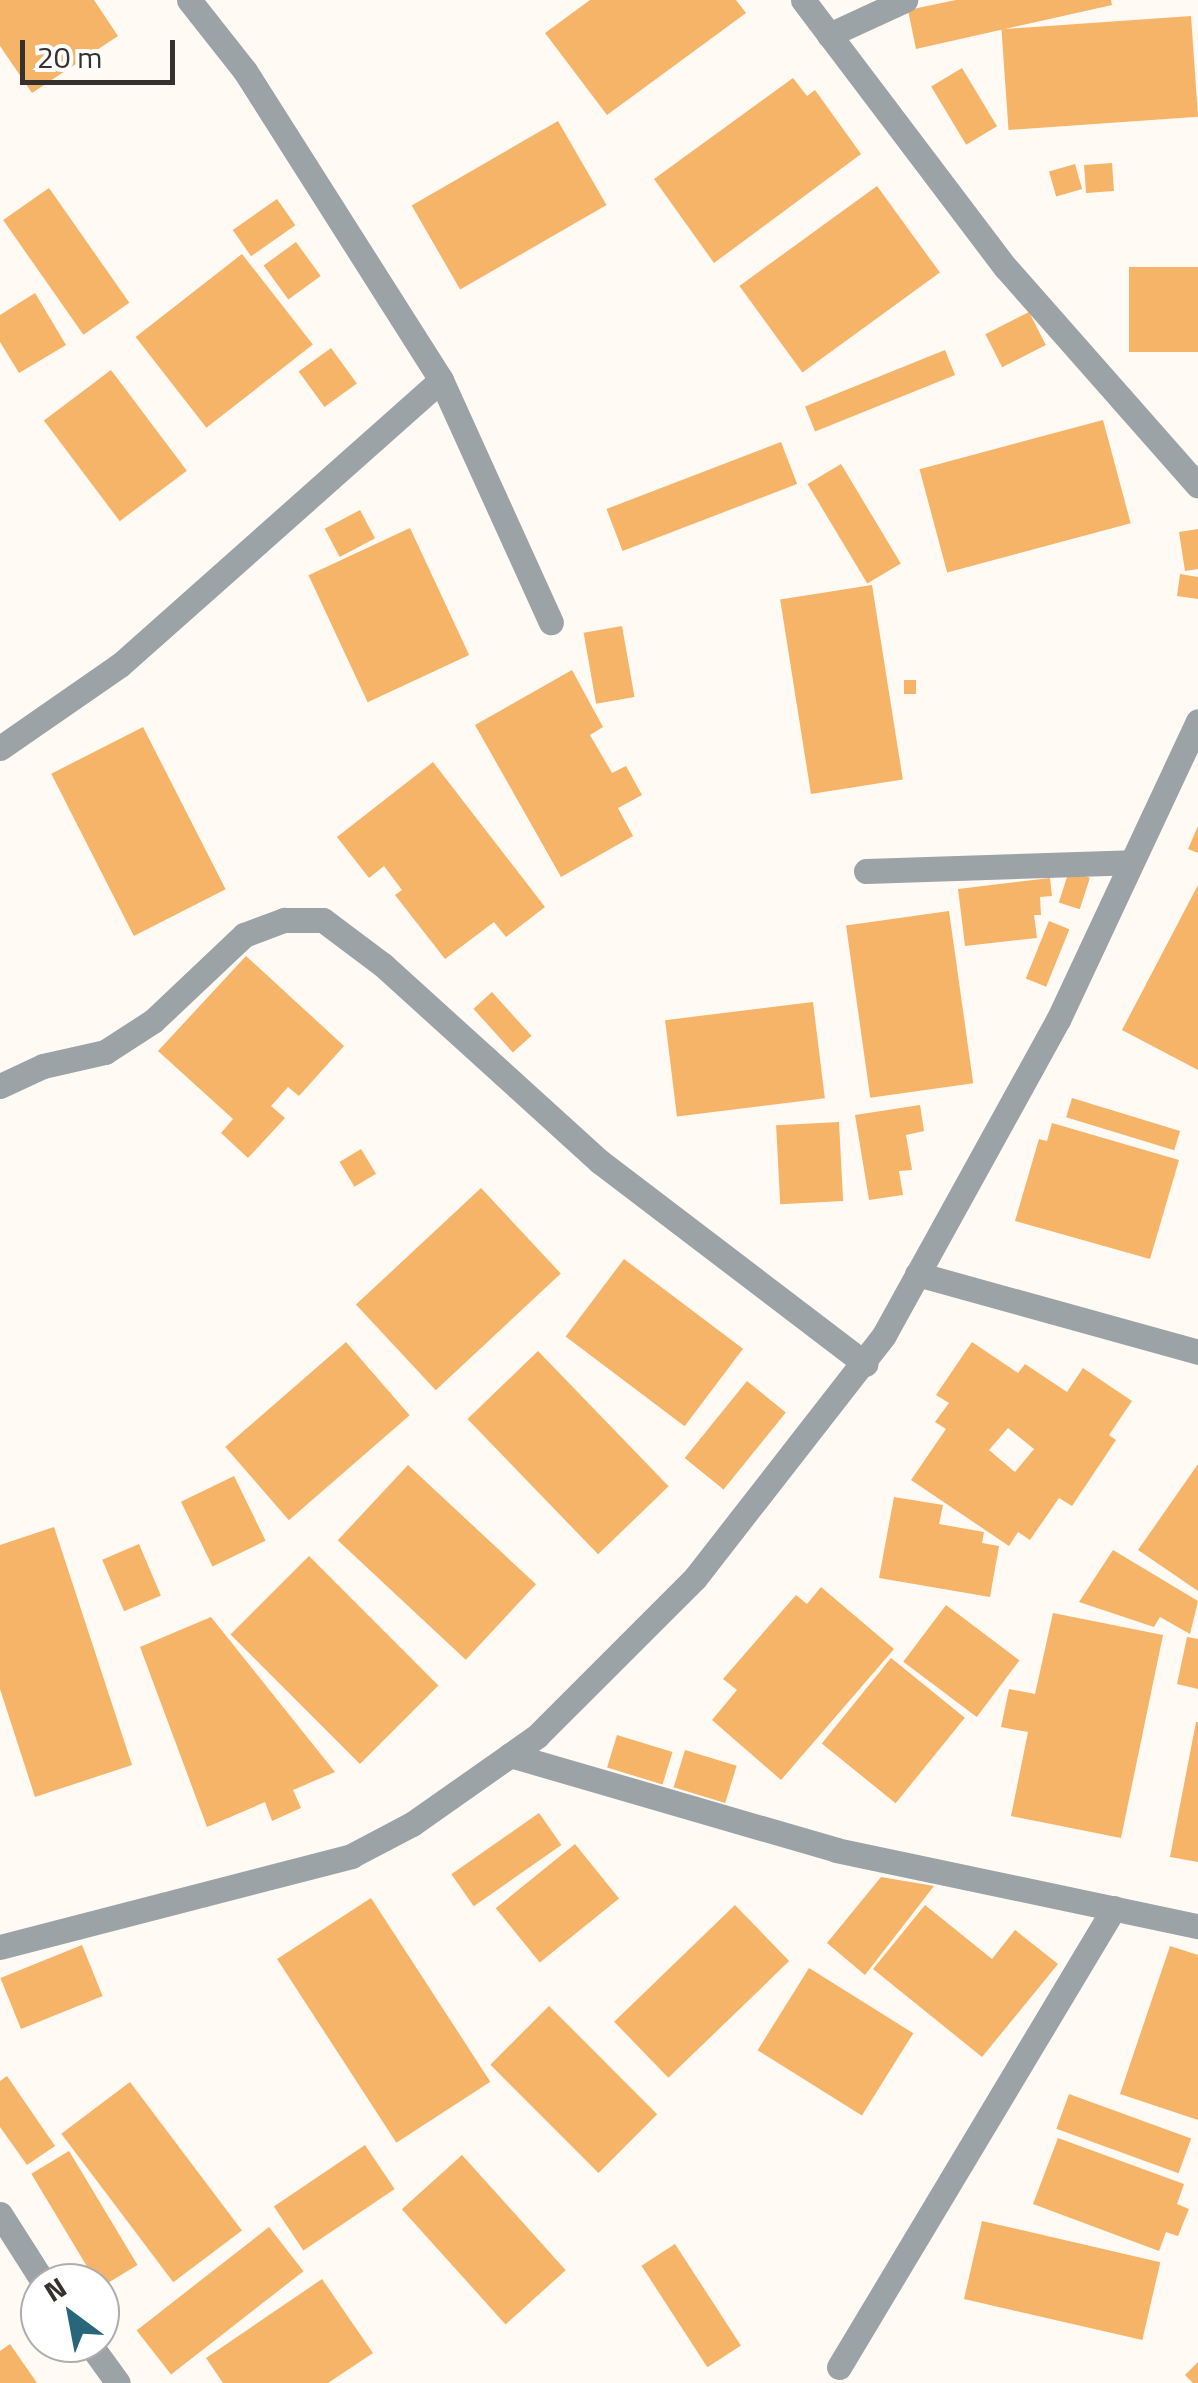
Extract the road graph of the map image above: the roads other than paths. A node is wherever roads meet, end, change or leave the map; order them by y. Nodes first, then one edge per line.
1 (189, 0) edge
2 (802, 0) edge
3 (905, 0) edge
4 (830, 35) junction
5 (441, 380) junction
6 (1198, 486) edge
7 (551, 622) dead end
8 (1198, 722) edge
9 (0, 748) edge
10 (1131, 862) junction
11 (866, 871) dead end
12 (0, 1086) edge
13 (917, 1274) junction
14 (1198, 1352) edge
15 (865, 1364) junction
16 (510, 1755) junction
17 (1114, 1908) junction
18 (1198, 1926) edge
19 (0, 1947) edge
20 (0, 2214) edge
21 (31, 2263) edge
22 (839, 2367) dead end

1 - 5 street
2 - 4 street
3 - 4 street
4 - 6 street
5 - 7 street
5 - 9 street
8 - 10 street
10 - 11 street
10 - 13 street
12 - 15 street
13 - 14 street
13 - 15 street
15 - 16 street
16 - 17 street
16 - 19 street
17 - 18 street
17 - 22 street
20 - 21 street

